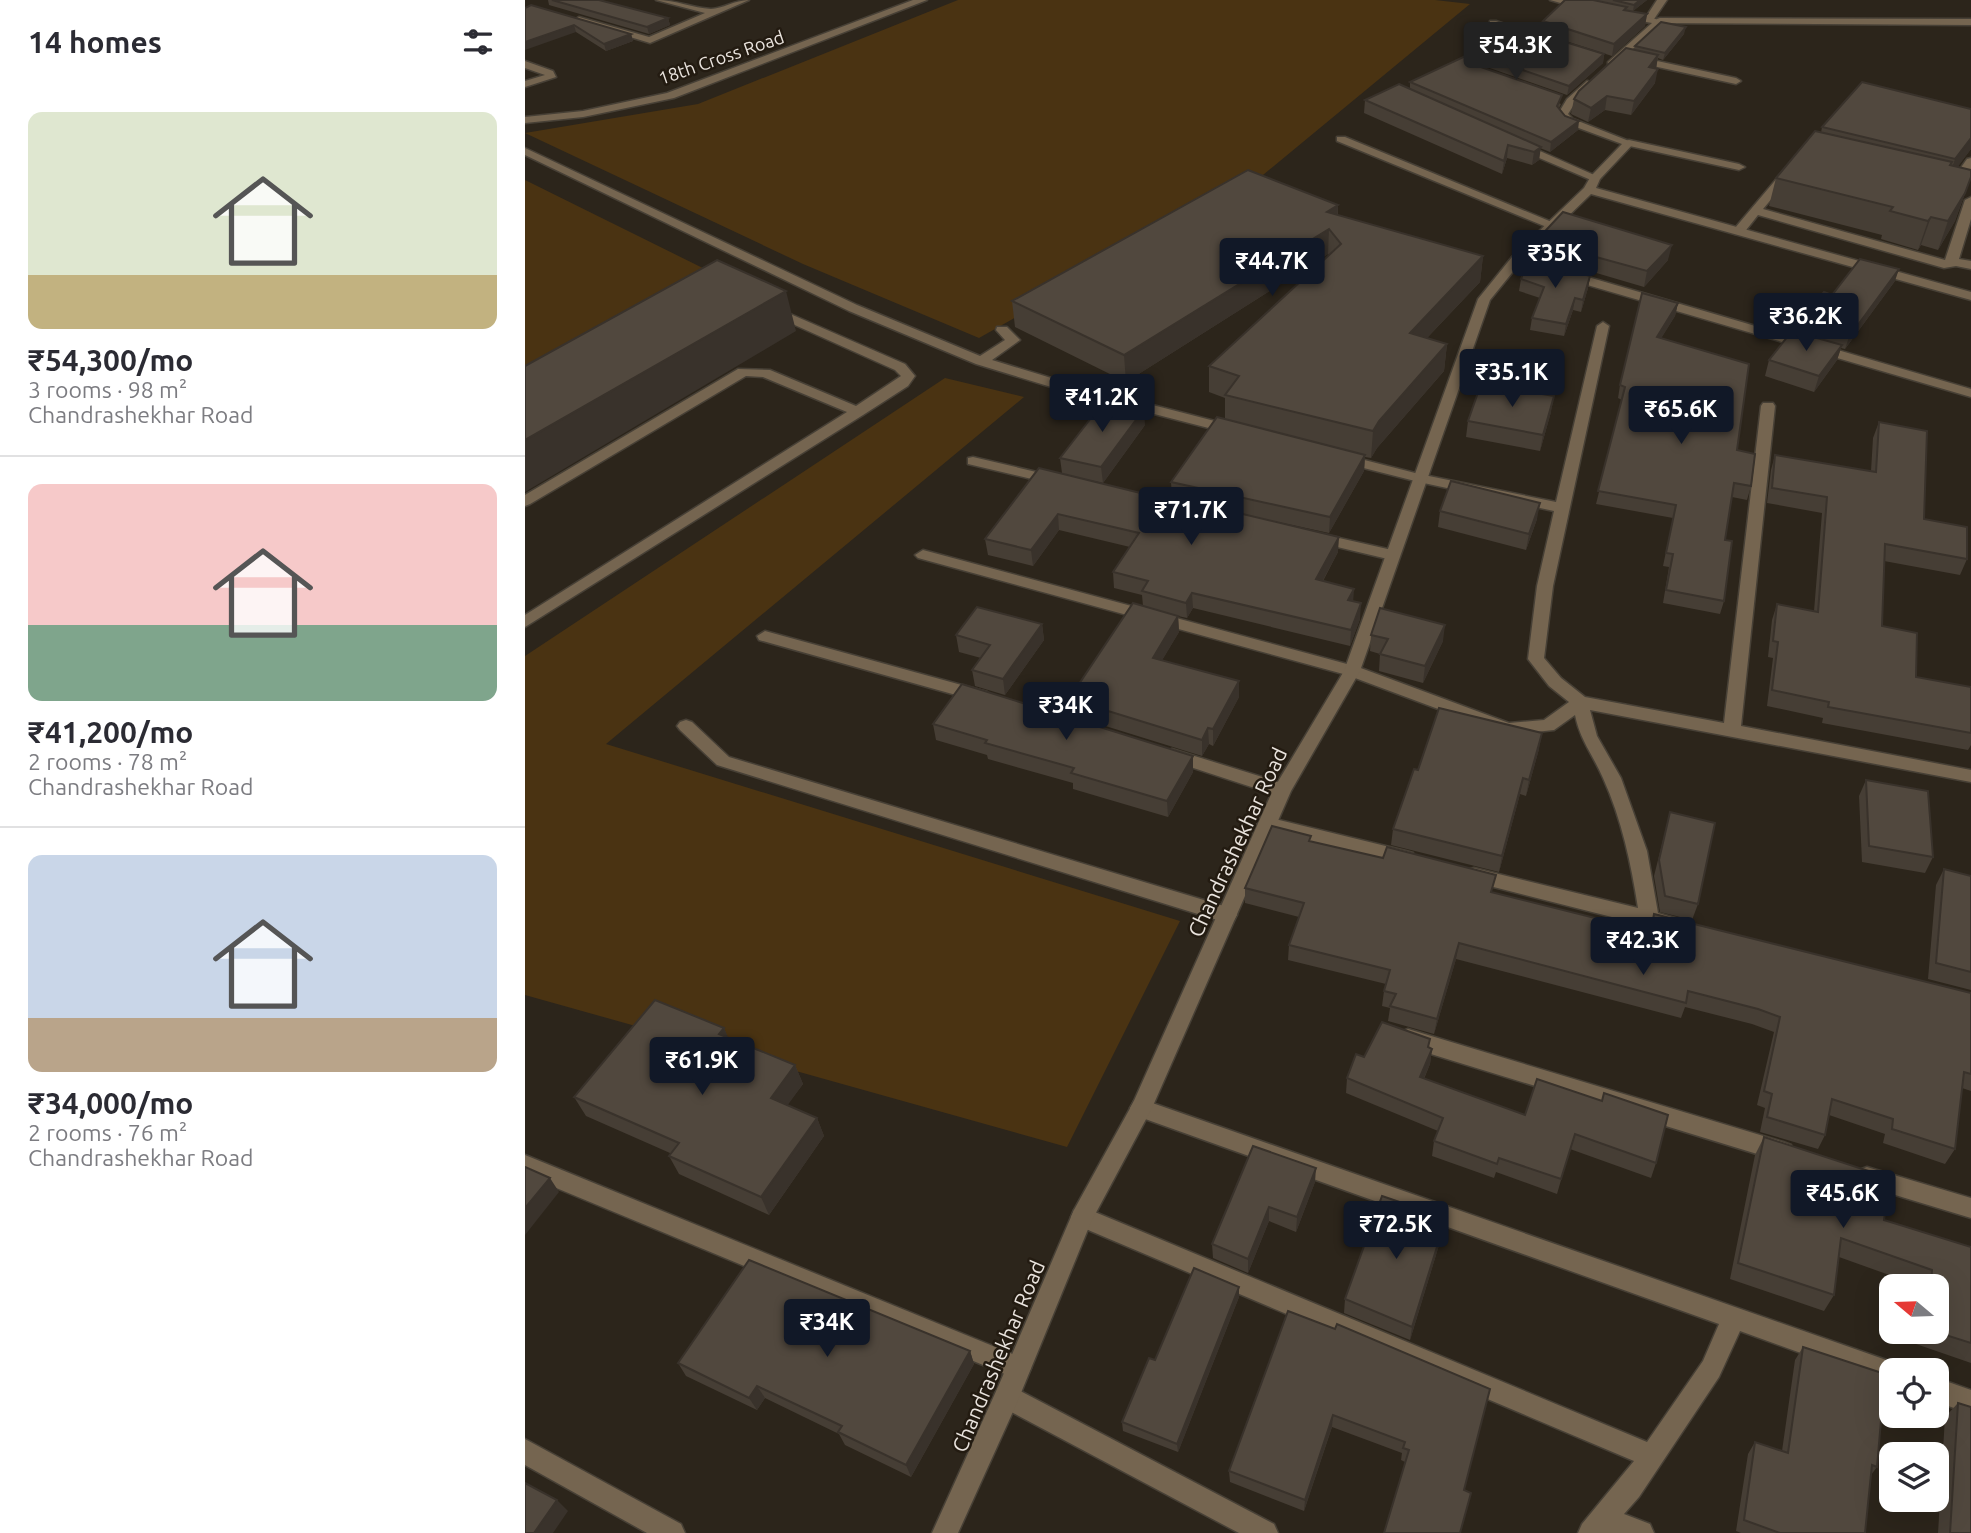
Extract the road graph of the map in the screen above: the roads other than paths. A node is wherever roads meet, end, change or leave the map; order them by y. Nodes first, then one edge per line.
1 (661, 0) edge
2 (744, 0) edge
3 (922, 0) edge
4 (1555, 0) edge
5 (1662, 0) edge
6 (1599, 10) edge
7 (713, 12) junction
8 (1611, 12) edge
9 (568, 17) edge
10 (1654, 21) junction
11 (1971, 22) edge
12 (1493, 23) dead end
13 (1554, 42) edge
14 (525, 64) edge
15 (1609, 64) junction
16 (1736, 81) dead end
17 (525, 85) edge
18 (1558, 97) edge
19 (1571, 101) junction
20 (525, 120) edge
21 (1341, 139) dead end
22 (1506, 139) edge
23 (1629, 143) junction
24 (525, 151) edge
25 (1971, 161) edge
26 (1797, 162) edge
27 (1739, 167) dead end
28 (1592, 184) junction
29 (1935, 184) edge
30 (1971, 200) edge
31 (1755, 211) junction
32 (1968, 221) edge
33 (1553, 225) junction
34 (1738, 232) junction
35 (1891, 250) junction
36 (1516, 260) junction
37 (1951, 261) junction
38 (1971, 265) edge
39 (1881, 271) junction
40 (1971, 296) edge
41 (757, 303) edge
42 (1603, 327) dead end
43 (1002, 330) dead end
44 (981, 361) junction
45 (1080, 377) dead end
46 (1066, 387) junction
47 (1971, 393) edge
48 (1768, 406) dead end
49 (858, 412) junction
50 (1249, 434) edge
51 (1328, 454) edge
52 (973, 461) dead end
53 (1419, 478) junction
54 (1067, 484) edge
55 (525, 501) edge
56 (1564, 508) junction
57 (1297, 534) edge
58 (923, 555) dead end
59 (1392, 555) junction
60 (525, 622) edge
61 (765, 636) dead end
62 (1352, 671) junction
63 (999, 702) edge
64 (1580, 702) junction
65 (686, 726) dead end
66 (1732, 731) junction
67 (1153, 750) edge
68 (1971, 776) edge
69 (1282, 790) junction
70 (1267, 824) junction
71 (1425, 863) edge
72 (1451, 869) edge
73 (1227, 915) junction
74 (1649, 918) junction
75 (1689, 928) edge
76 (1390, 1032) edge
77 (1142, 1108) junction
78 (1797, 1157) edge
79 (525, 1165) edge
80 (1850, 1172) edge
81 (1971, 1208) edge
82 (1082, 1217) junction
83 (1734, 1318) junction
84 (1019, 1368) junction
85 (1879, 1369) edge
86 (1949, 1394) edge
87 (1007, 1396) junction
88 (1971, 1402) edge
89 (525, 1451) edge
90 (1651, 1456) junction
91 (1598, 1525) edge
92 (672, 1533) edge
93 (945, 1533) edge
94 (1265, 1533) edge
95 (1641, 1533) edge

1 - 7 street
2 - 7 street
3 - 20 street, 18th Cross Road
4 - 6 street
5 - 10 street
7 - 9 street
8 - 10 street
10 - 11 street
10 - 15 street
12 - 13 street
14 - 17 street
15 - 16 street
15 - 19 street
18 - 19 street
19 - 23 street
21 - 33 street
22 - 28 street
23 - 27 street
23 - 28 street, Chandrashekhar Road
24 - 44 street
25 - 29 street
26 - 31 street
28 - 33 street, Chandrashekhar Road
28 - 34 street
30 - 32 street
31 - 34 street
31 - 35 street
32 - 37 street
33 - 36 street, Chandrashekhar Road
34 - 39 street
35 - 37 street
35 - 39 street
36 - 47 street
36 - 53 street, Chandrashekhar Road
37 - 38 street
39 - 40 street
41 - 49 street
42 - 56 street
43 - 44 street
44 - 46 street
45 - 46 street
46 - 50 street
48 - 66 street
49 - 55 street
49 - 60 street
51 - 53 street
52 - 54 street
53 - 56 street
53 - 59 street, Chandrashekhar Road
56 - 64 street
57 - 59 street
58 - 62 street
59 - 62 street, Chandrashekhar Road
61 - 63 street
62 - 64 street
62 - 69 street, Chandrashekhar Road
64 - 66 street
64 - 74 street
65 - 73 street
66 - 68 street
67 - 69 street
69 - 70 street, Chandrashekhar Road
70 - 71 street
70 - 73 street, Chandrashekhar Road
72 - 74 street
73 - 77 street, Chandrashekhar Road
74 - 75 street
76 - 78 street
77 - 82 street, Chandrashekhar Road
77 - 83 street
79 - 84 street
80 - 81 street
82 - 84 street, Chandrashekhar Road
82 - 90 street
83 - 85 street
83 - 90 street
84 - 87 street, Chandrashekhar Road
86 - 88 street
87 - 93 street, Chandrashekhar Road
87 - 94 street
89 - 92 street
90 - 91 street
91 - 95 street

